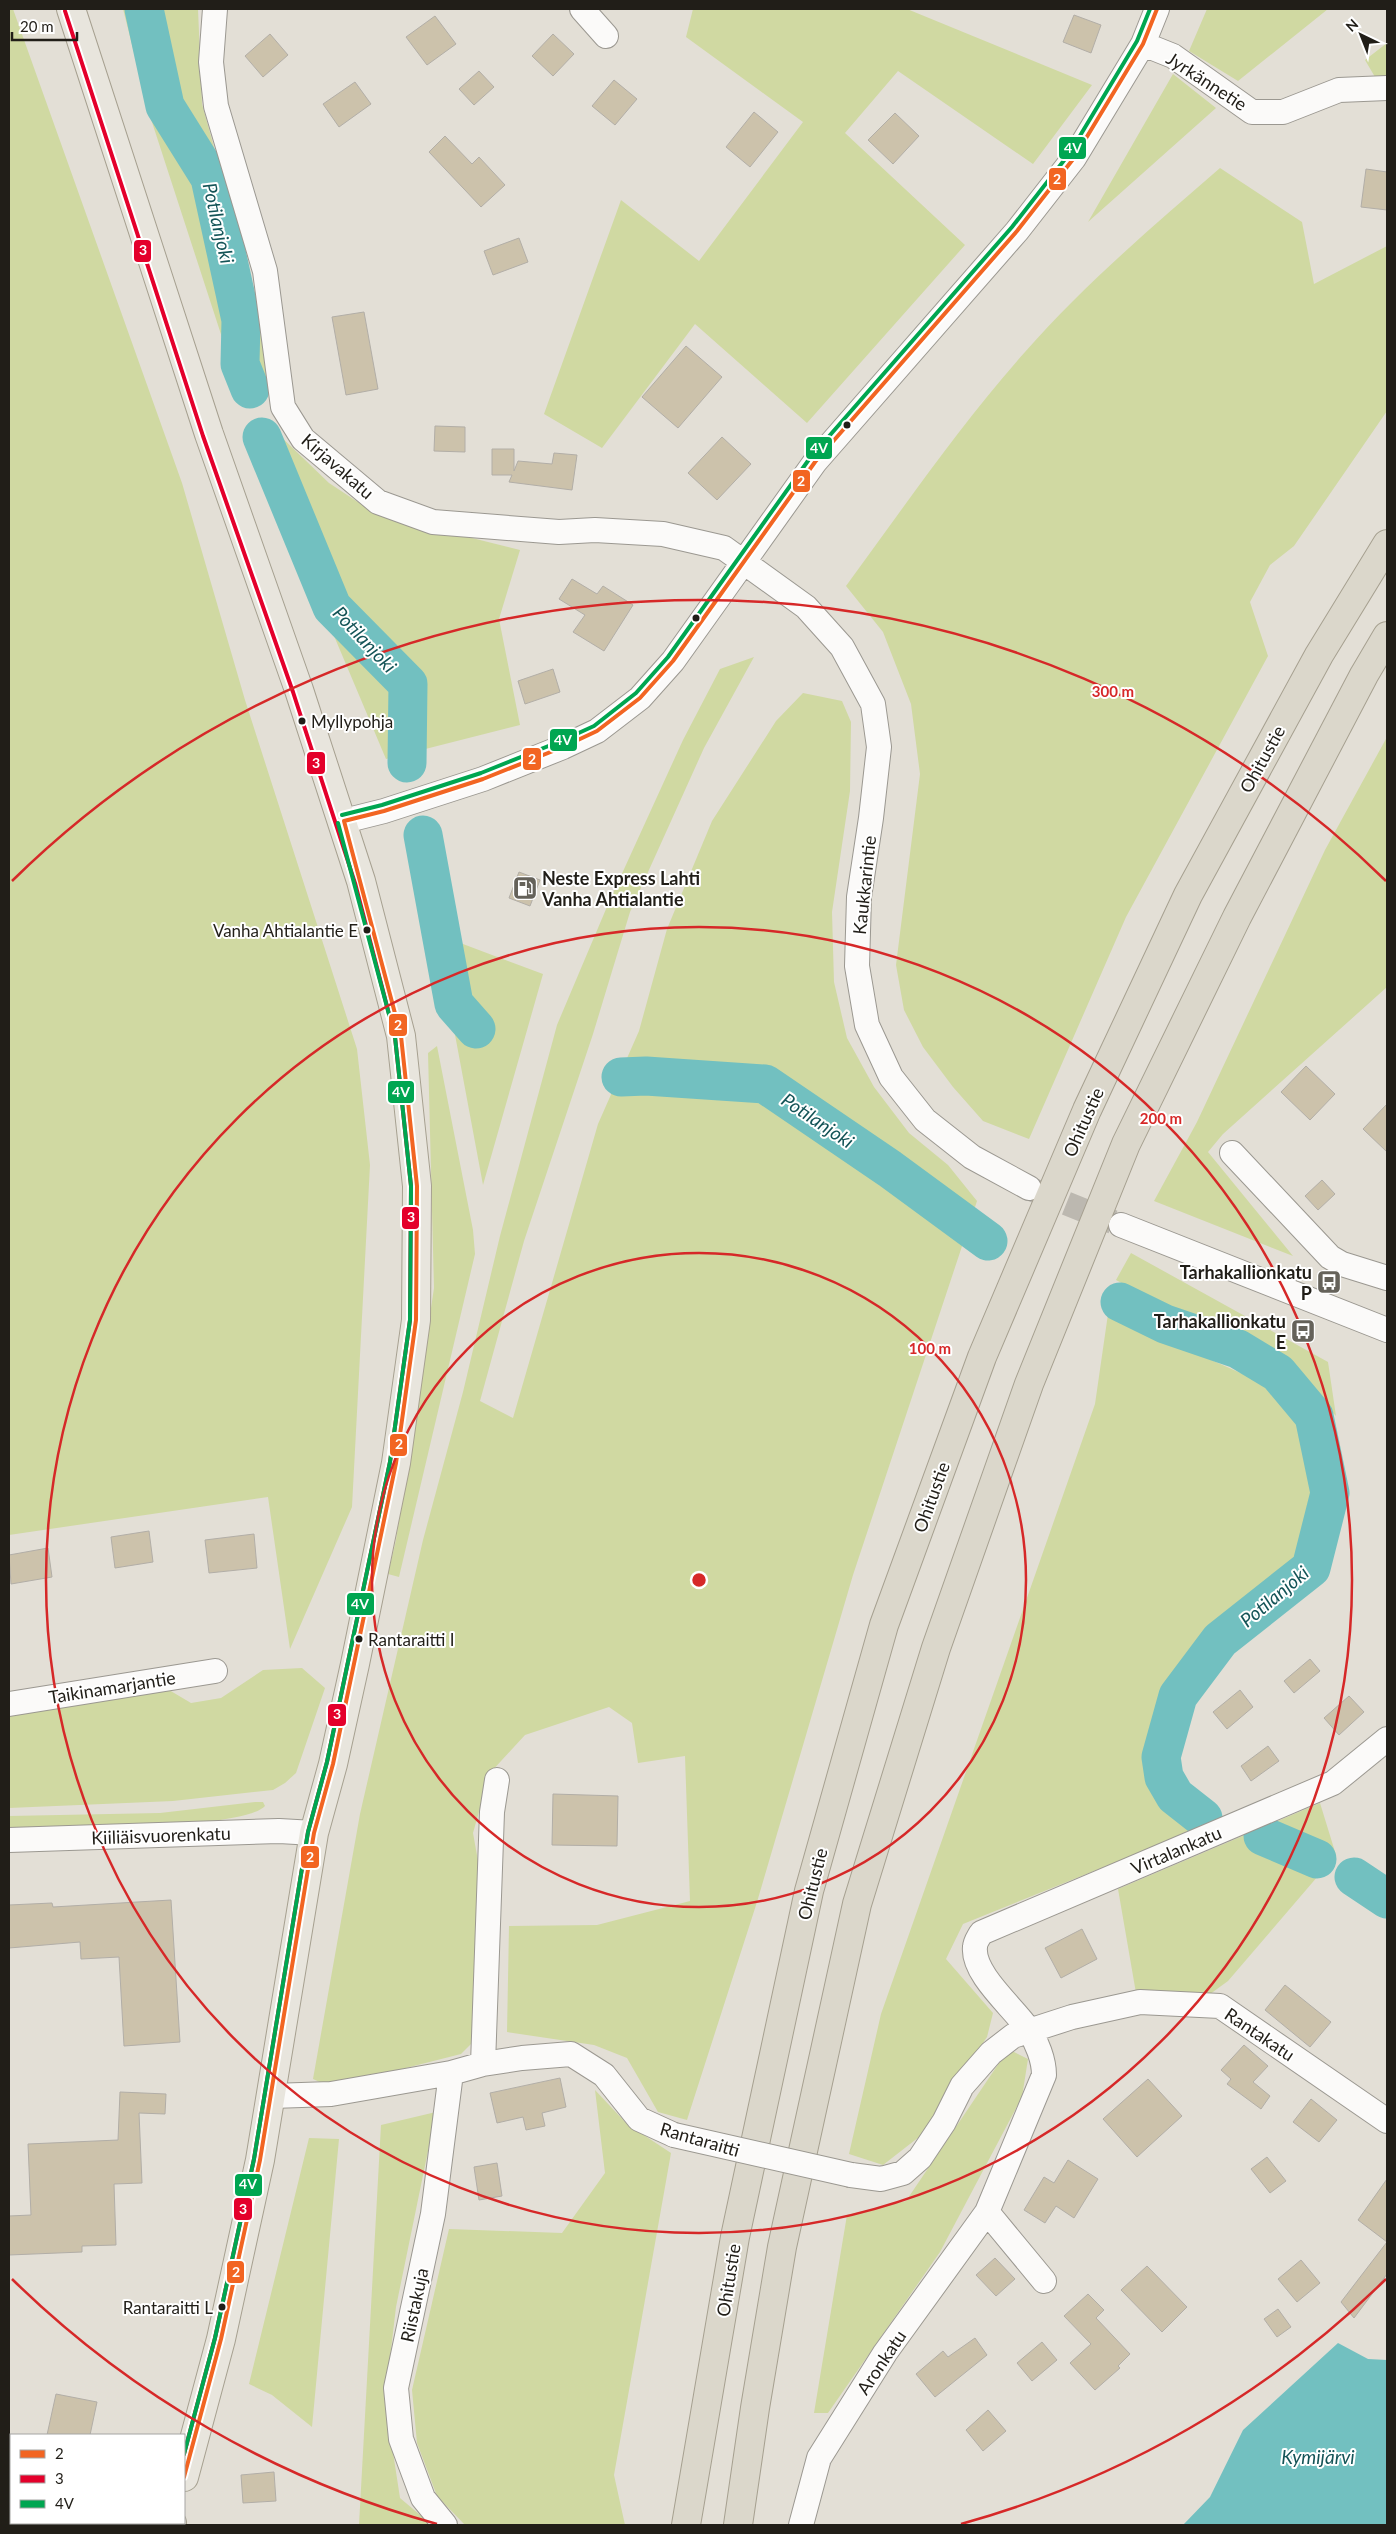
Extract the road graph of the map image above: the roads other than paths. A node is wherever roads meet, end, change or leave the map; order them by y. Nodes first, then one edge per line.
1 (71, 9) edge
2 (215, 9) edge
3 (582, 9) edge
4 (1157, 9) edge
5 (606, 36) dead end
6 (1143, 44) junction
7 (1387, 88) edge
8 (1387, 544) edge
9 (743, 561) junction
10 (1387, 636) edge
11 (344, 821) junction
12 (1232, 1153) dead end
13 (1029, 1188) tunnel mouth
14 (1120, 1224) tunnel mouth
15 (1387, 1278) edge
16 (1387, 1330) edge
17 (215, 1671) dead end
18 (9, 1704) edge
19 (1387, 1739) edge
20 (497, 1780) dead end
21 (314, 1833) junction
22 (9, 1840) edge
23 (977, 1960) joint
24 (1029, 2029) junction
25 (484, 2064) junction
26 (451, 2073) junction
27 (272, 2096) junction
28 (1387, 2120) edge
29 (987, 2212) junction
30 (1044, 2280) dead end
31 (185, 2473) edge
32 (445, 2525) edge
33 (686, 2525) edge
34 (738, 2525) edge
35 (801, 2525) edge

1 - 11 main road
2 - 9 street, Kirjavakatu
3 - 5 street
4 - 6 street
6 - 7 street, Jyrkännetie
6 - 9 street
8 - 33 highway, Ohitustie
9 - 11 street
9 - 13 street, Kaukkarintie
10 - 34 highway
11 - 21 main road
12 - 15 street
14 - 16 street
17 - 18 street, Taikinamarjantie
19 - 23 street, Virtalankatu
20 - 25 street
21 - 22 street, Kiiliäisvuorenkatu
21 - 27 main road
23 - 24 street, Aronkatu
24 - 25 street, Rantaraitti, bridge
24 - 28 street, Rantakatu
24 - 29 street, Aronkatu
25 - 26 street, Rantaraitti
26 - 27 street, Rantaraitti
26 - 32 street, Riistakuja
27 - 31 main road
29 - 30 street
29 - 35 street, Aronkatu

